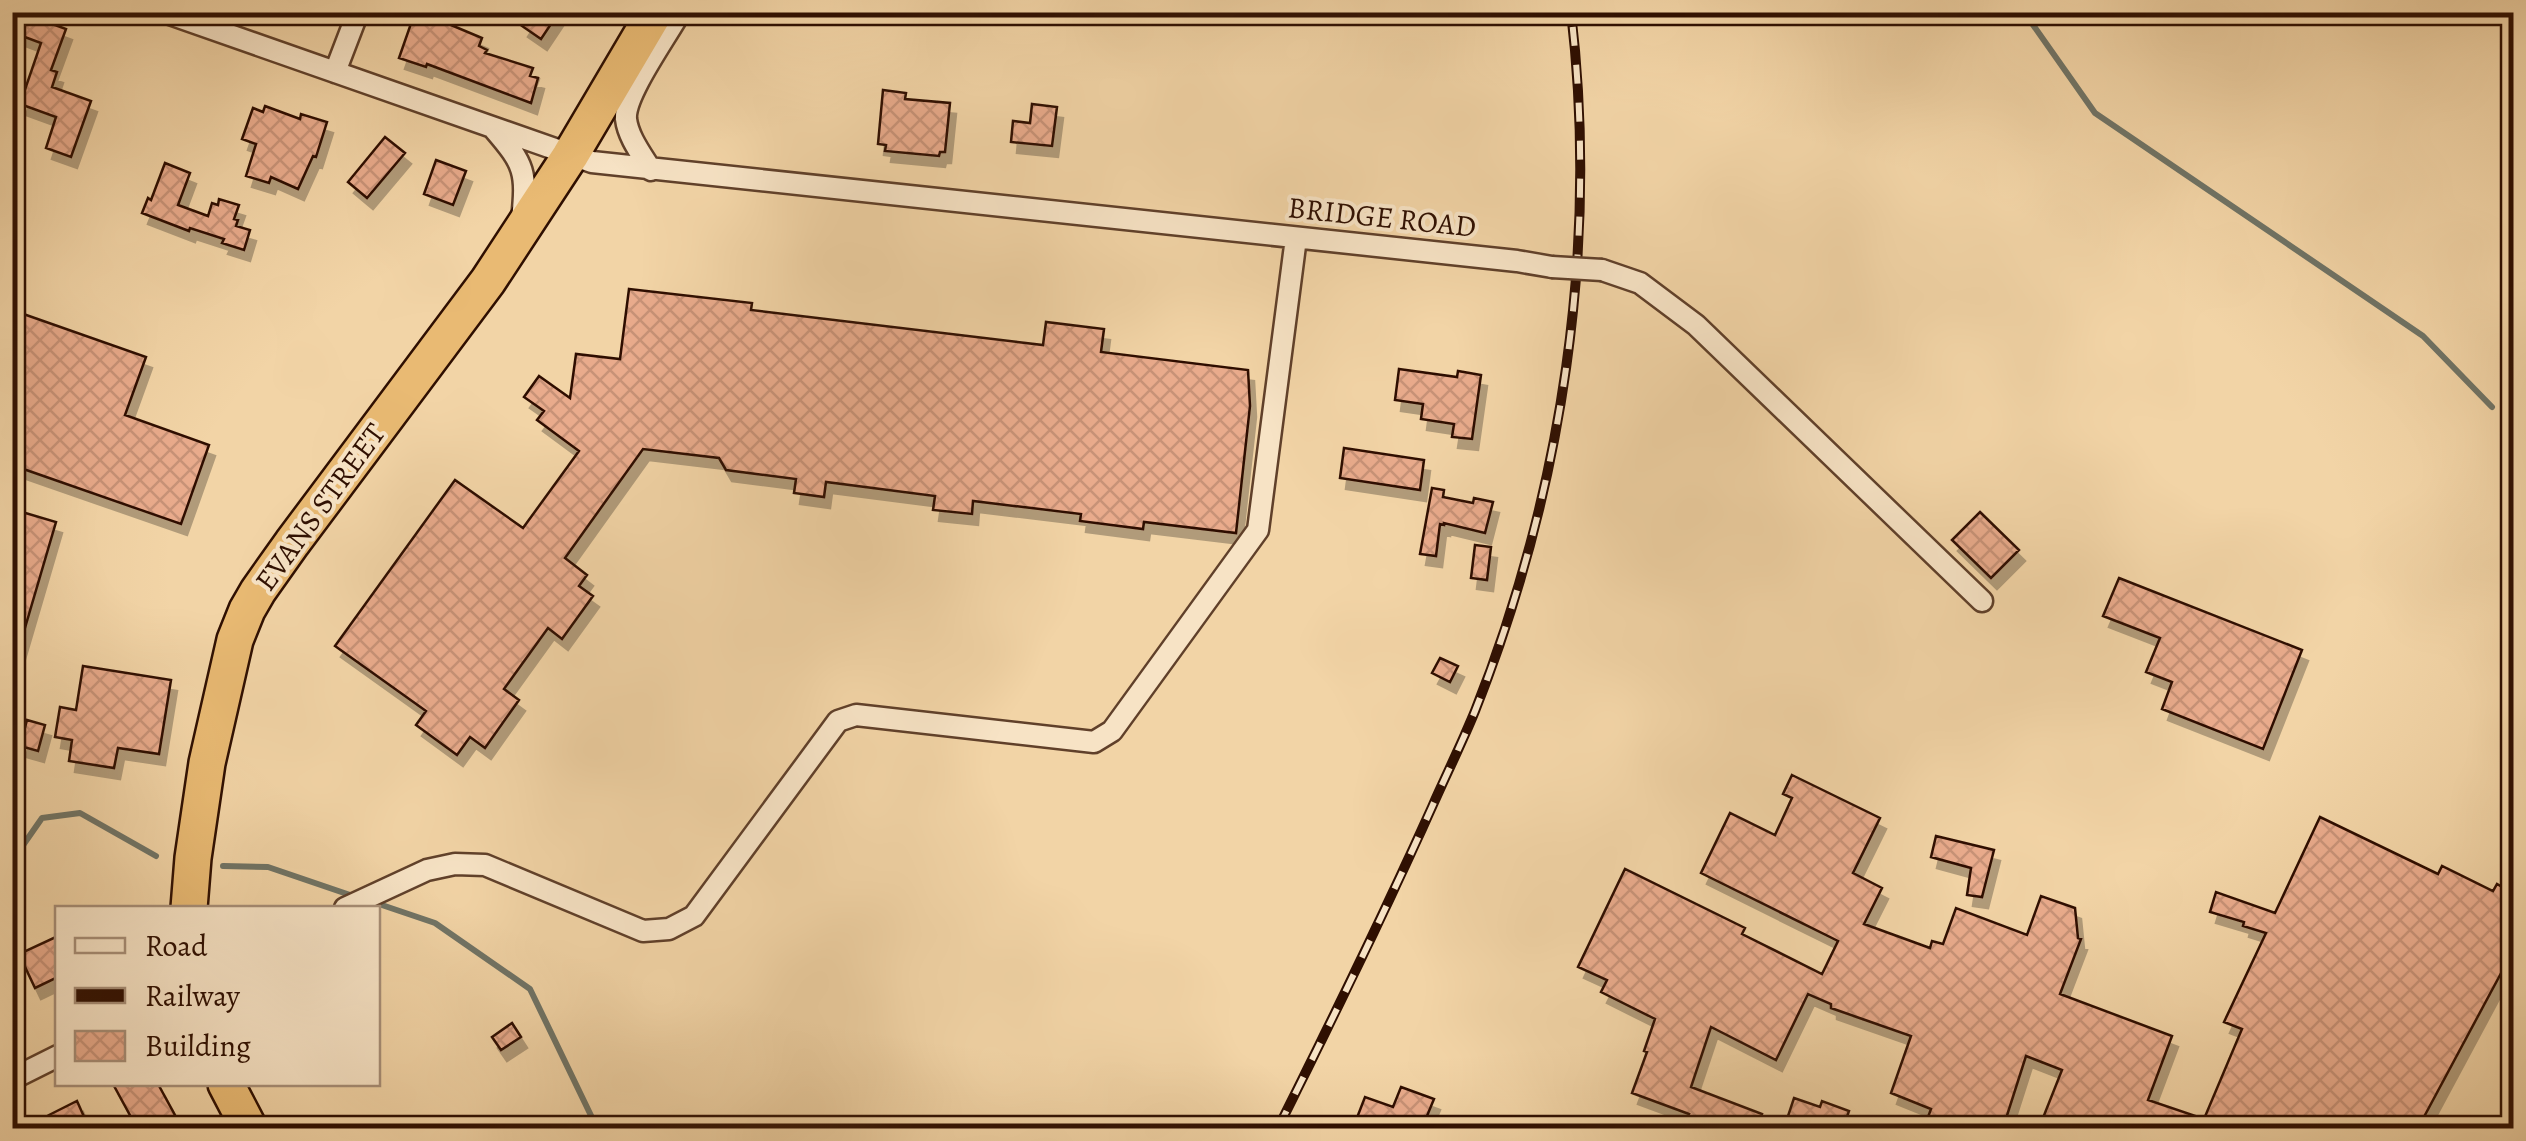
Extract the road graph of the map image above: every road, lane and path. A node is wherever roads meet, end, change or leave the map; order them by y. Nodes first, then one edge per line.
1 (164, 12) edge
2 (358, 12) edge
3 (655, 12) edge
4 (680, 12) edge
5 (335, 72) junction
6 (494, 128) junction
7 (570, 156) junction
8 (651, 170) junction
9 (520, 232) junction
10 (1296, 238) junction
11 (1982, 601) dead end
12 (190, 906) edge
13 (348, 906) edge
14 (55, 1058) edge
15 (12, 1079) edge
16 (227, 1086) edge
17 (250, 1128) edge

1 - 5 street, BRIDGE ROAD
2 - 5 street
3 - 7 highway, EVANS STREET
4 - 8 street
5 - 6 street, BRIDGE ROAD
6 - 7 street, BRIDGE ROAD
6 - 9 street
7 - 8 street, BRIDGE ROAD
7 - 9 highway, EVANS STREET
8 - 10 street, BRIDGE ROAD
9 - 12 highway, EVANS STREET
10 - 11 street, BRIDGE ROAD, bridge
10 - 13 street
14 - 15 street
16 - 17 highway

